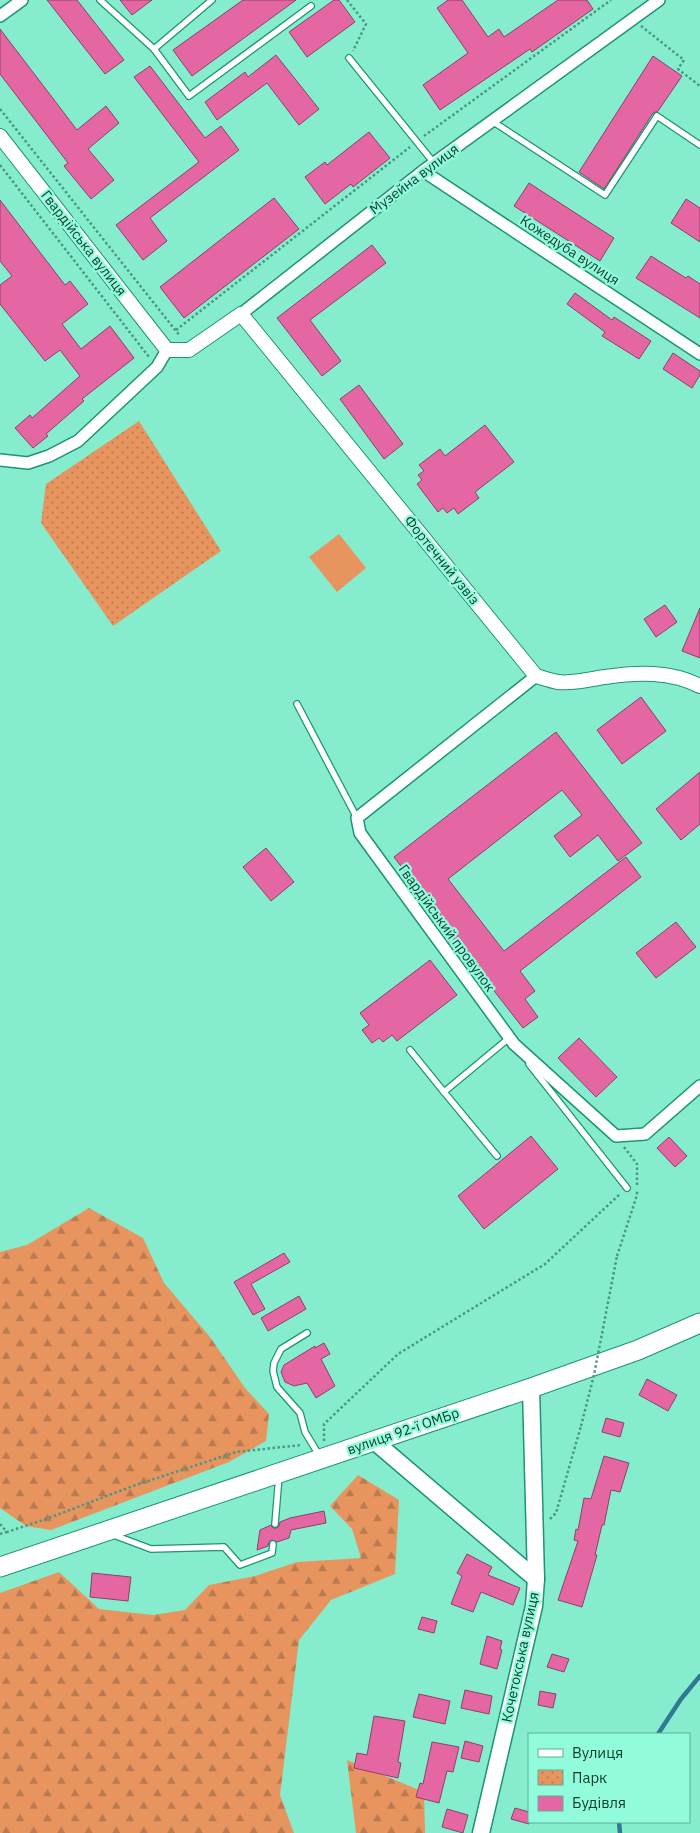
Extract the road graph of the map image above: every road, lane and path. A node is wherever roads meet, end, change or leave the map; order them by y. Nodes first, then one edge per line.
1 (22, 0) edge
2 (100, 0) edge
3 (212, 0) edge
4 (347, 0) edge
5 (611, 0) edge
6 (659, 0) edge
7 (311, 6) dead end
8 (0, 16) edge
9 (632, 20) junction
10 (154, 50) junction
11 (349, 58) joint
12 (700, 86) edge
13 (0, 109) edge
14 (492, 121) junction
15 (0, 136) edge
16 (417, 141) junction
17 (700, 145) edge
18 (434, 163) junction
19 (0, 165) edge
20 (423, 171) junction
21 (241, 314) junction
22 (176, 330) junction
23 (168, 350) junction
24 (189, 350) junction
25 (700, 354) edge
26 (157, 367) junction
27 (0, 460) edge
28 (536, 676) junction
29 (700, 686) edge
30 (297, 704) dead end
31 (357, 818) junction
32 (511, 1041) junction
33 (410, 1050) dead end
34 (700, 1086) edge
35 (444, 1092) junction
36 (497, 1156) dead end
37 (627, 1188) joint
38 (617, 1256) dead end
39 (700, 1323) edge
40 (307, 1333) dead end
41 (531, 1388) junction
42 (374, 1440) junction
43 (319, 1454) junction
44 (279, 1474) junction
45 (0, 1524) edge
46 (275, 1524) dead end
47 (7, 1532) junction
48 (104, 1532) junction
49 (0, 1534) edge
50 (535, 1534) junction
51 (273, 1544) dead end
52 (0, 1567) edge
53 (536, 1579) junction
54 (481, 1833) edge

1 - 8 street
2 - 10 lane
3 - 10 lane
4 - 11 path
5 - 16 path
6 - 9 street, Музейна вулиця
7 - 10 lane
9 - 12 path
9 - 14 street, Музейна вулиця
11 - 16 lane
13 - 22 path
14 - 17 lane
14 - 18 street, Музейна вулиця
15 - 23 street, Гвардійська вулиця
16 - 18 lane
16 - 22 path
18 - 20 street, Музейна вулиця
19 - 26 path
20 - 21 street, Музейна вулиця
20 - 25 street, Кожедуба вулиця
21 - 24 street, Музейна вулиця
21 - 28 street, Фортечний узвіз
22 - 24 path
23 - 24 street
23 - 26 street
26 - 27 street
28 - 29 street
28 - 31 street
30 - 31 lane
31 - 32 street, Гвардійський провулок
32 - 34 street, Гвардійський провулок
32 - 35 lane
32 - 37 lane
33 - 35 lane
35 - 36 lane
37 - 43 path
38 - 50 path, bridge
39 - 41 highway, вулиця 92-ї ОМБр
40 - 43 lane
41 - 42 highway, вулиця 92-ї ОМБр
41 - 50 main road, Кочетокська вулиця
42 - 43 highway, вулиця 92-ї ОМБр
42 - 53 main road
43 - 44 highway, вулиця 92-ї ОМБр
43 - 47 path
44 - 46 lane
44 - 48 highway, вулиця 92-ї ОМБр
45 - 47 path
47 - 49 path
48 - 51 lane
48 - 52 highway, вулиця 92-ї ОМБр
50 - 53 main road, Кочетокська вулиця
53 - 54 main road, Кочетокська вулиця

